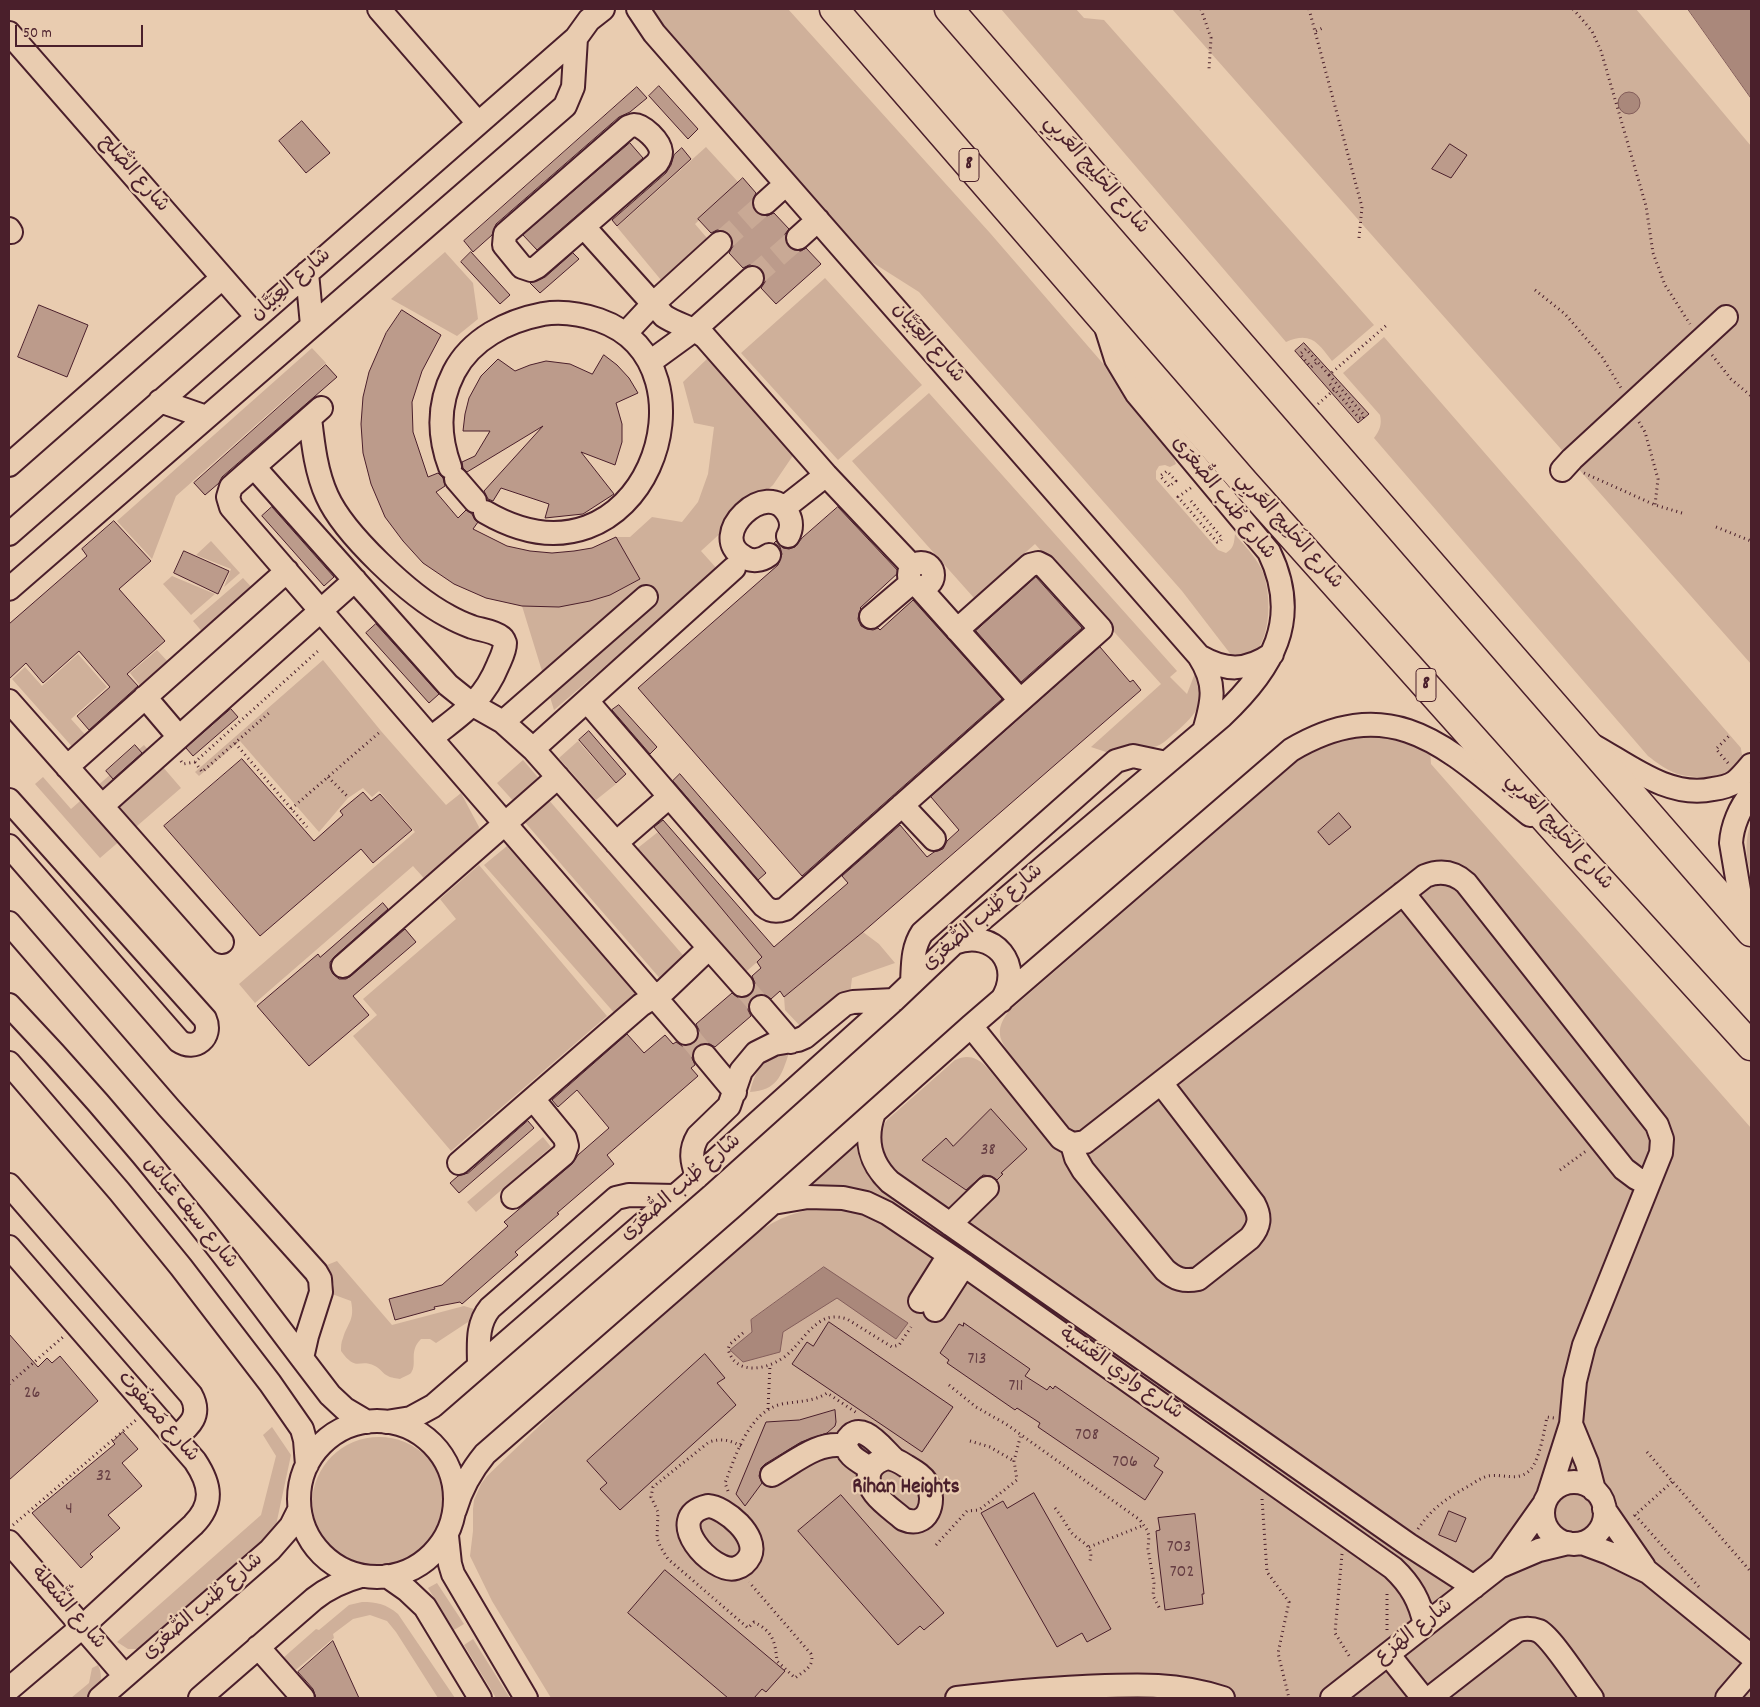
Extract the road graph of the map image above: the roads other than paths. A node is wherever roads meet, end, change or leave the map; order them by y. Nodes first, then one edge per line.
1 (379, 9) edge
2 (603, 9) edge
3 (638, 9) edge
4 (834, 9) edge
5 (949, 9) edge
6 (963, 20) edge
7 (9, 33) edge
8 (654, 33) junction
9 (576, 38) junction
10 (478, 123) junction
11 (786, 184) junction
12 (765, 203) tunnel mouth
13 (818, 220) junction
14 (584, 227) junction
15 (798, 238) tunnel mouth
16 (720, 243) tunnel mouth
17 (307, 273) junction
18 (222, 278) junction
19 (752, 278) tunnel mouth
20 (653, 304) junction
21 (256, 317) junction
22 (1726, 317) dead end
23 (1104, 320) junction
24 (312, 325) junction
25 (694, 330) junction
26 (626, 333) junction
27 (650, 362) junction
28 (160, 401) junction
29 (206, 417) junction
30 (1567, 464) road end
31 (9, 465) edge
32 (254, 467) junction
33 (826, 475) junction
34 (784, 508) junction
35 (9, 534) edge
36 (788, 536) dead end
37 (366, 548) junction
38 (769, 555) dead end
39 (734, 568) dead end
40 (287, 571) junction
41 (349, 574) junction
42 (914, 579) junction
43 (405, 586) junction
44 (9, 588) edge
45 (646, 597) dead end
46 (380, 609) junction
47 (321, 610) junction
48 (871, 617) dead end
49 (957, 630) junction
50 (1272, 654) junction
51 (1199, 656) junction
52 (145, 697) junction
53 (1020, 700) junction
54 (587, 701) junction
55 (473, 705) junction
56 (13, 715) edge
57 (504, 722) junction
58 (1204, 731) junction
59 (179, 737) junction
60 (431, 738) junction
61 (1586, 741) junction
62 (534, 749) junction
63 (1166, 763) junction
64 (1751, 766) edge
65 (67, 767) junction
66 (558, 777) junction
67 (1751, 794) edge
68 (670, 797) junction
69 (9, 800) edge
70 (902, 805) junction
71 (102, 806) junction
72 (505, 824) junction
73 (934, 840) dead end
74 (616, 844) junction
75 (9, 846) edge
76 (1571, 848) junction
77 (1403, 893) junction
78 (9, 923) edge
79 (1751, 931) edge
80 (222, 942) dead end
81 (954, 943) junction
82 (709, 948) junction
83 (343, 966) dead end
84 (912, 984) junction
85 (742, 985) tunnel mouth
86 (655, 997) junction
87 (894, 1000) junction
88 (1001, 1002) junction
89 (9, 1005) edge
90 (761, 1007) tunnel mouth
91 (972, 1026) junction
92 (686, 1033) tunnel mouth
93 (791, 1042) junction
94 (1751, 1046) edge
95 (705, 1056) tunnel mouth
96 (9, 1064) edge
97 (1161, 1083) junction
98 (735, 1092) junction
99 (533, 1099) junction
100 (874, 1113) junction
101 (1072, 1144) junction
102 (459, 1163) dead end
103 (697, 1178) junction
104 (1648, 1184) junction
105 (9, 1185) edge
106 (987, 1188) dead end
107 (675, 1196) junction
108 (514, 1197) dead end
109 (773, 1203) junction
110 (950, 1224) junction
111 (9, 1247) edge
112 (957, 1260) junction
113 (927, 1305) dead end
114 (302, 1358) junction
115 (479, 1366) junction
116 (376, 1422) junction
117 (1572, 1424) junction
118 (175, 1438) junction
119 (846, 1446) junction
120 (894, 1458) junction
121 (307, 1465) junction
122 (772, 1475) dead end
123 (870, 1476) junction
124 (1547, 1499) junction
125 (1599, 1499) junction
126 (300, 1510) junction
127 (455, 1510) junction
128 (447, 1536) junction
129 (9, 1542) edge
130 (1575, 1543) junction
131 (1499, 1567) junction
132 (1648, 1572) junction
133 (361, 1576) junction
134 (387, 1576) junction
135 (1474, 1586) junction
136 (1425, 1625) junction
137 (82, 1627) junction
138 (258, 1647) junction
139 (1388, 1654) junction
140 (1751, 1656) edge
141 (1751, 1670) edge
142 (125, 1676) junction
143 (9, 1689) edge
144 (100, 1698) edge
145 (200, 1698) edge
146 (303, 1698) edge
147 (480, 1698) edge
148 (526, 1698) edge
149 (957, 1698) edge
150 (1223, 1698) edge
151 (1332, 1698) edge
152 (1423, 1698) edge
153 (1430, 1698) edge
154 (1592, 1698) edge
155 (1727, 1698) edge

1 - 10 street
2 - 9 street, شارع العِبَيَّان
3 - 8 street, شارع العِبَيَّان
4 - 23 highway, شارع الخَلِيج العَربِي / 8
5 - 6 highway, شارع الخَلِيج العَربِي
6 - 61 highway, شارع الخَلِيج العَربِي
7 - 18 street, شارع الصُّلح
8 - 9 street, شارع العِبَيَّان
8 - 11 street, شارع العِبَيَّان
9 - 10 street, شارع العِبَيَّان
9 - 24 street
10 - 17 street, شارع العِبَيَّان
11 - 12 street
11 - 13 street, شارع العِبَيَّان
13 - 15 street
13 - 51 street, شارع العِبَيَّان
14 - 14 street
14 - 20 street
16 - 20 street
17 - 21 street, شارع العِبَيَّان
17 - 24 street
18 - 21 street, شارع الصُّلح
18 - 31 street
19 - 25 street
20 - 25 street
20 - 26 street
21 - 28 street, شارع العِبَيَّان
22 - 30 street
23 - 50 street, شارع طُنب الصُّغرَى
23 - 76 highway, شارع الخَلِيج العَربِي / 8
24 - 29 street
25 - 27 street
25 - 33 street
26 - 27 street
26 - 27 street
28 - 29 street
28 - 35 street, شارع العِبَيَّان
29 - 44 street
32 - 37 street
32 - 40 street
32 - 41 street
33 - 34 street
33 - 42 street
34 - 36 street
34 - 38 street
37 - 41 street
37 - 43 street
39 - 54 street
40 - 47 street
40 - 52 street
41 - 46 street
41 - 47 street
42 - 48 street
42 - 49 street
43 - 46 street
43 - 55 street
45 - 57 street
46 - 55 street
47 - 59 street
47 - 60 street
49 - 53 street
49 - 53 street
50 - 51 street, شارع العِبَيَّان
50 - 58 street, شارع طُنب الصُّغرَى
51 - 58 street, شارع العِبَيَّان
52 - 59 street
52 - 65 street
53 - 70 street
54 - 62 street
54 - 68 street
55 - 57 street
55 - 60 street
56 - 65 street
57 - 62 street
58 - 63 street, شارع طُنب الصُّغرَى
59 - 71 street
60 - 72 street
61 - 64 street
61 - 79 highway, شارع الخَلِيج العَربِي
62 - 66 street
63 - 81 street, شارع طُنب الصُّغرَى
63 - 84 street
65 - 71 street
66 - 72 street
66 - 74 street
67 - 79 street
68 - 70 street
68 - 74 street
69 - 75 street
70 - 73 street
71 - 80 street
72 - 83 street
72 - 86 street
74 - 82 street
76 - 88 street
76 - 94 highway, شارع الخَلِيج العَربِي / 8
77 - 97 street
77 - 104 street
77 - 104 street
78 - 114 street
81 - 84 street, شارع طُنب الصُّغرَى
81 - 88 street
82 - 85 street
82 - 86 street
84 - 87 street, شارع طُنب الصُّغرَى
86 - 92 street
86 - 99 street
87 - 93 street
87 - 103 street, شارع طُنب الصُّغرَى
88 - 91 street
89 - 114 street, شارع سيف غباش
90 - 93 street
91 - 100 street
91 - 101 street
93 - 98 street
95 - 98 street
96 - 121 street, شارع سيف غباش
97 - 101 street
97 - 101 street
98 - 103 street
99 - 102 street
99 - 108 street
100 - 109 street
100 - 110 street, شارع وادِي الغَشبة
103 - 107 street, شارع طُنب الصُّغرَى
104 - 117 street
105 - 118 street
106 - 110 street
107 - 115 street, شارع طُنب الصُّغرَى
107 - 115 street
109 - 112 street, شارع وادِي الغَشبة
109 - 127 street
110 - 135 street, شارع وادِي الغَشبة
111 - 118 street, شارع مَصفُوت
112 - 113 street
112 - 136 street, شارع وادِي الغَشبة
114 - 116 street, شارع سيف غباش
115 - 116 street, شارع طُنب الصُّغرَى
116 - 121 street
116 - 127 street
117 - 124 street
117 - 125 street
118 - 137 street, شارع مَصفُوت
119 - 120 street
119 - 122 street
119 - 123 street
120 - 123 street
120 - 123 street
121 - 126 street
124 - 125 street
124 - 130 street
124 - 131 street, شارع الهَزع
125 - 130 street
125 - 132 street
126 - 133 street
126 - 142 street, شارع طُنب الصُّغرَى
127 - 128 street
128 - 134 street
128 - 148 street
129 - 137 street, شارع الشُّعلة
130 - 131 street, شارع الهَزع
130 - 132 street
131 - 135 street, شارع الهَزع
132 - 140 street
133 - 134 street
133 - 138 street
134 - 147 street
135 - 136 street, شارع الهَزع
136 - 139 street, شارع الهَزع
137 - 142 street, شارع الشُّعلة
137 - 143 street, شارع مَصفُوت
138 - 145 street
138 - 146 street
139 - 151 street, شارع الهَزع
139 - 152 street
141 - 155 street
142 - 144 street, شارع طُنب الصُّغرَى
149 - 150 street
153 - 154 street

